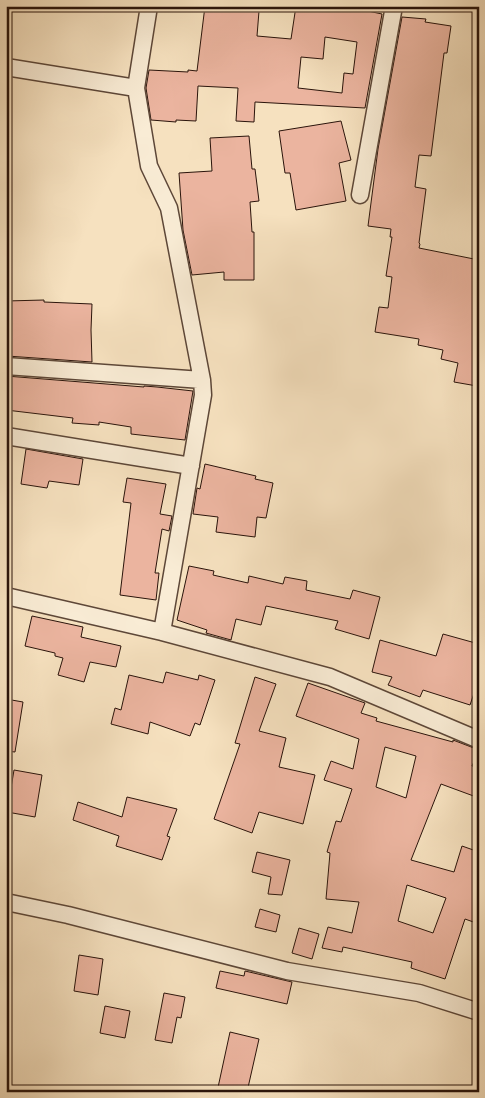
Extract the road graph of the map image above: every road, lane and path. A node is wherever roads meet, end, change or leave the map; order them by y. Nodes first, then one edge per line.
1 (148, 6) edge
2 (394, 6) edge
3 (6, 67) edge
4 (136, 88) junction
5 (360, 195) dead end
6 (6, 366) edge
7 (202, 380) junction
8 (6, 436) edge
9 (191, 466) junction
10 (6, 596) edge
11 (162, 632) junction
12 (479, 740) edge
13 (6, 902) edge
14 (479, 1012) edge

1 - 4 street
2 - 5 street
3 - 4 street
4 - 7 street
6 - 7 street
7 - 9 street
8 - 9 street
9 - 11 street
10 - 11 street
11 - 12 street
13 - 14 street

